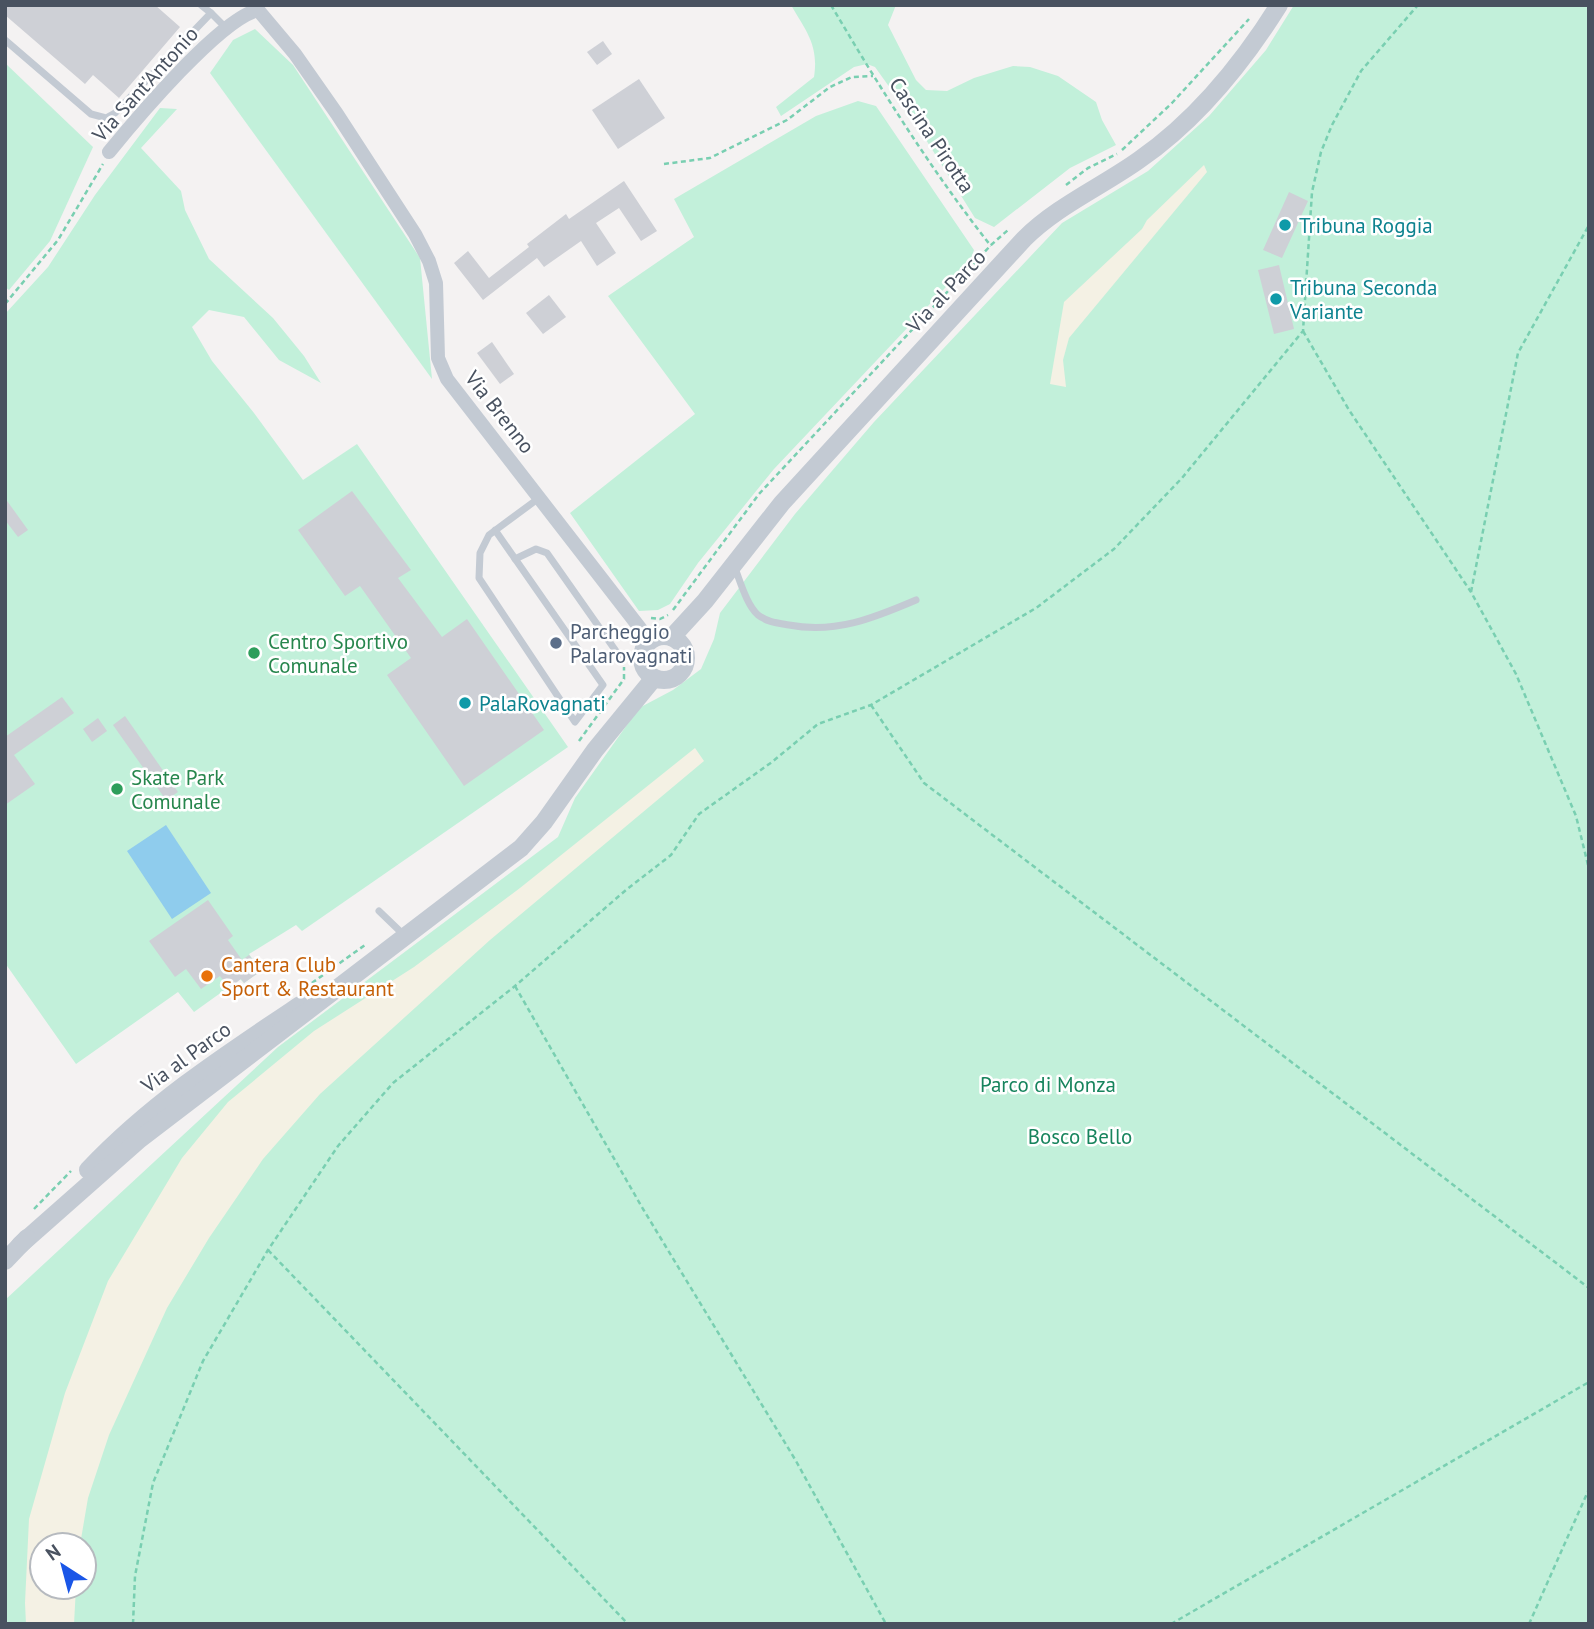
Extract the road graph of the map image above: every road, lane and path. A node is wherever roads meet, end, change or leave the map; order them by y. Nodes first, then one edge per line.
1 (201, 5) edge
2 (831, 5) edge
3 (1279, 5) edge
4 (1418, 5) edge
5 (259, 8) edge
6 (1255, 11) dead end
7 (211, 13) junction
8 (226, 28) junction
9 (5, 40) edge
10 (873, 76) junction
11 (109, 152) joint
12 (664, 164) dead end
13 (1061, 188) dead end
14 (1589, 225) edge
15 (1007, 230) dead end
16 (991, 245) junction
17 (1003, 262) junction
18 (5, 304) edge
19 (1303, 331) junction
20 (540, 497) junction
21 (495, 530) junction
22 (515, 559) junction
23 (733, 565) junction
24 (1471, 592) junction
25 (916, 600) dead end
26 (638, 624) junction
27 (671, 637) junction
28 (650, 641) junction
29 (634, 657) junction
30 (654, 678) junction
31 (871, 705) junction
32 (578, 742) dead end
33 (1589, 869) edge
34 (379, 911) dead end
35 (406, 937) junction
36 (370, 941) dead end
37 (515, 986) junction
38 (303, 990) dead end
39 (79, 1163) dead end
40 (33, 1210) dead end
41 (268, 1250) junction
42 (5, 1261) edge
43 (1589, 1288) edge
44 (1589, 1382) edge
45 (1589, 1489) edge
46 (134, 1624) edge
47 (628, 1624) edge
48 (886, 1624) edge
49 (1171, 1624) edge
50 (1529, 1624) edge

1 - 7 lane
2 - 10 path
3 - 17 street, Via al Parco
4 - 19 path
5 - 8 street, Via Sant'Antonio
5 - 20 street, Via Brenno
6 - 13 path
7 - 8 lane
7 - 9 lane
8 - 11 street, Via Sant'Antonio
10 - 12 path, Cascina Pirotta
10 - 16 path, Cascina Pirotta
11 - 18 path, Via Sant'Antonio
14 - 24 path
15 - 16 path
16 - 17 path, Cascina Pirotta
16 - 26 path
17 - 23 street, Via al Parco
19 - 24 path
19 - 31 path
20 - 21 lane
20 - 26 street, Via Brenno
21 - 22 lane
21 - 22 lane
22 - 29 lane
23 - 25 lane
23 - 27 street, Via al Parco
24 - 33 path
26 - 28 street, Via Brenno
27 - 28 street
27 - 30 street
28 - 29 street
29 - 30 street
29 - 32 path
30 - 35 street, Via al Parco
31 - 37 path
31 - 43 path
34 - 35 lane
35 - 42 street, Via al Parco
36 - 38 path
37 - 41 path
37 - 48 path
39 - 40 path
41 - 46 path
41 - 47 path
44 - 49 path
45 - 50 path

